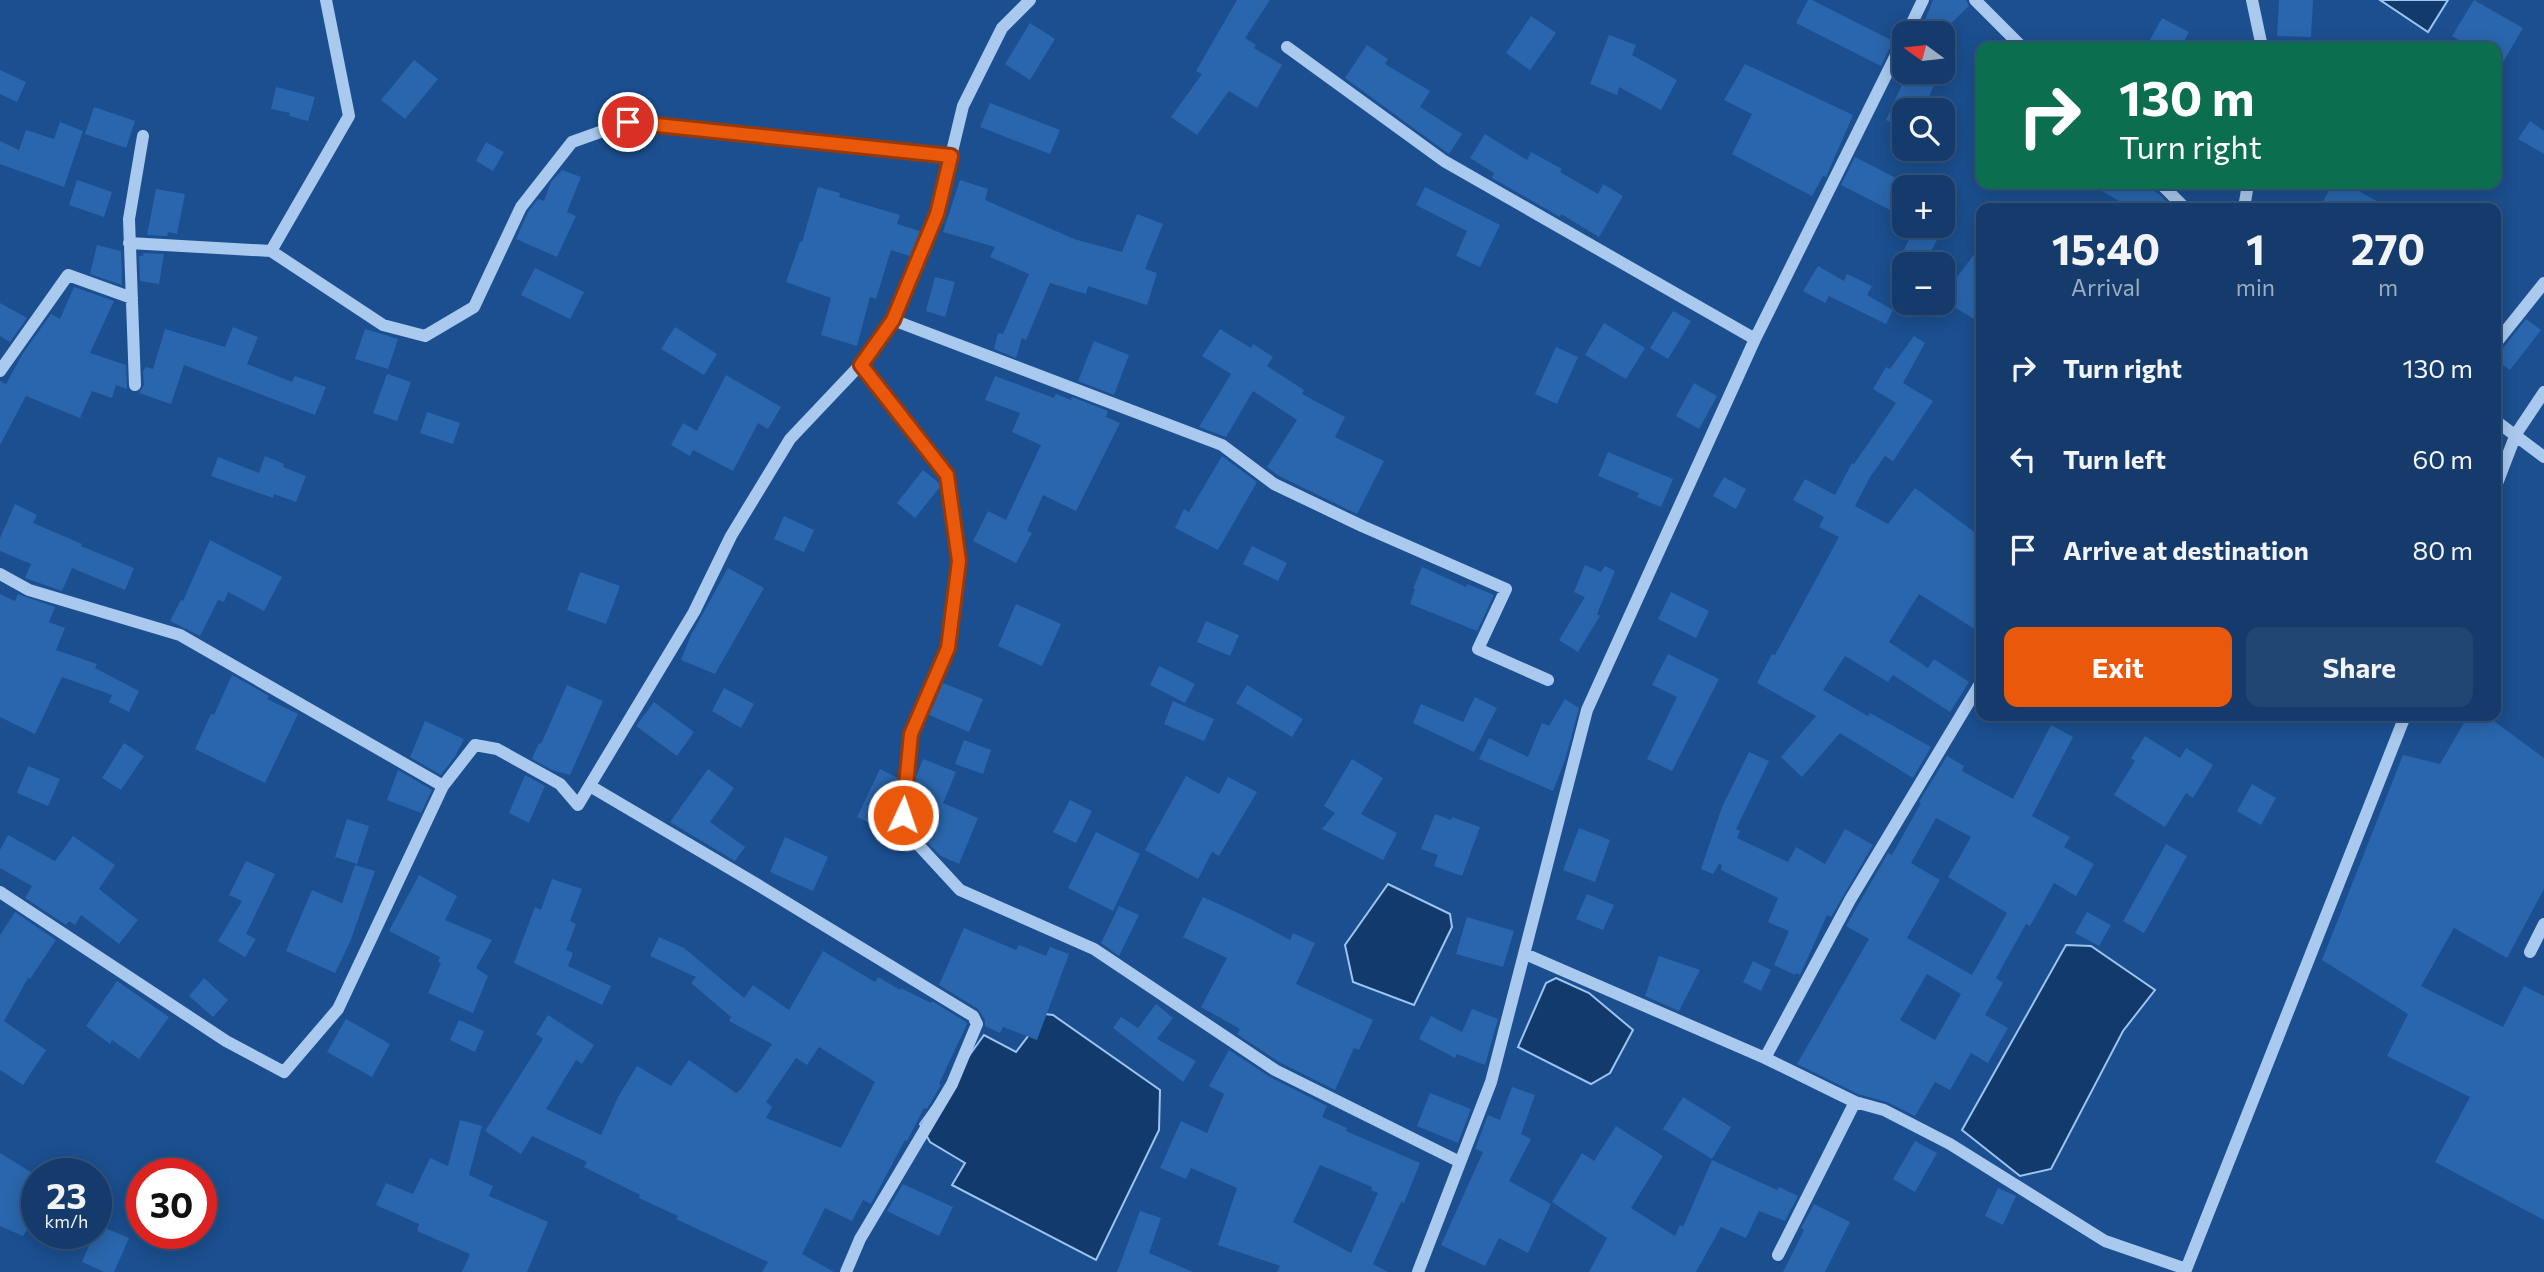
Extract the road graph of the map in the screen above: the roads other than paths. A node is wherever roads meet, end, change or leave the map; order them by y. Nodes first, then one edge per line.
1 (326, 0) edge
2 (1030, 0) edge
3 (1923, 0) edge
4 (1975, 0) edge
5 (2252, 0) edge
6 (1913, 21) edge
7 (2017, 42) edge
8 (2261, 42) edge
9 (1287, 47) dead end
10 (1892, 62) edge
11 (143, 136) dead end
12 (951, 156) junction
13 (2166, 189) edge
14 (2180, 203) edge
15 (129, 243) junction
16 (271, 251) junction
17 (2544, 283) edge
18 (132, 298) junction
19 (893, 320) junction
20 (2501, 337) edge
21 (1755, 339) junction
22 (861, 365) junction
23 (0, 372) edge
24 (135, 385) dead end
25 (2544, 392) edge
26 (2501, 424) edge
27 (2516, 434) junction
28 (2544, 457) edge
29 (2501, 473) edge
30 (0, 573) edge
31 (1548, 680) dead end
32 (1976, 690) edge
33 (2403, 721) edge
34 (443, 786) junction
35 (590, 786) junction
36 (0, 892) edge
37 (2544, 924) edge
38 (2530, 952) dead end
39 (1525, 954) junction
40 (1766, 1058) junction
41 (1855, 1102) junction
42 (1460, 1162) junction
43 (1778, 1255) dead end
44 (2186, 1270) edge
45 (846, 1272) edge
46 (1418, 1272) edge

1 - 16 street
2 - 12 street
3 - 6 street
4 - 7 street
5 - 8 street
9 - 21 street
10 - 21 street
11 - 15 street
12 - 16 street
12 - 19 street
13 - 14 street
15 - 16 street
15 - 18 street
17 - 20 street
18 - 23 street
18 - 24 street
19 - 22 street
19 - 31 street
21 - 39 street
22 - 35 street
22 - 42 street
25 - 27 street
26 - 27 street
27 - 28 street
27 - 29 street
30 - 34 street
32 - 40 street
33 - 44 street
34 - 35 street
34 - 36 street
35 - 45 street
37 - 38 street
39 - 40 street
39 - 42 street
40 - 41 street
41 - 43 street
41 - 44 street
42 - 46 street

